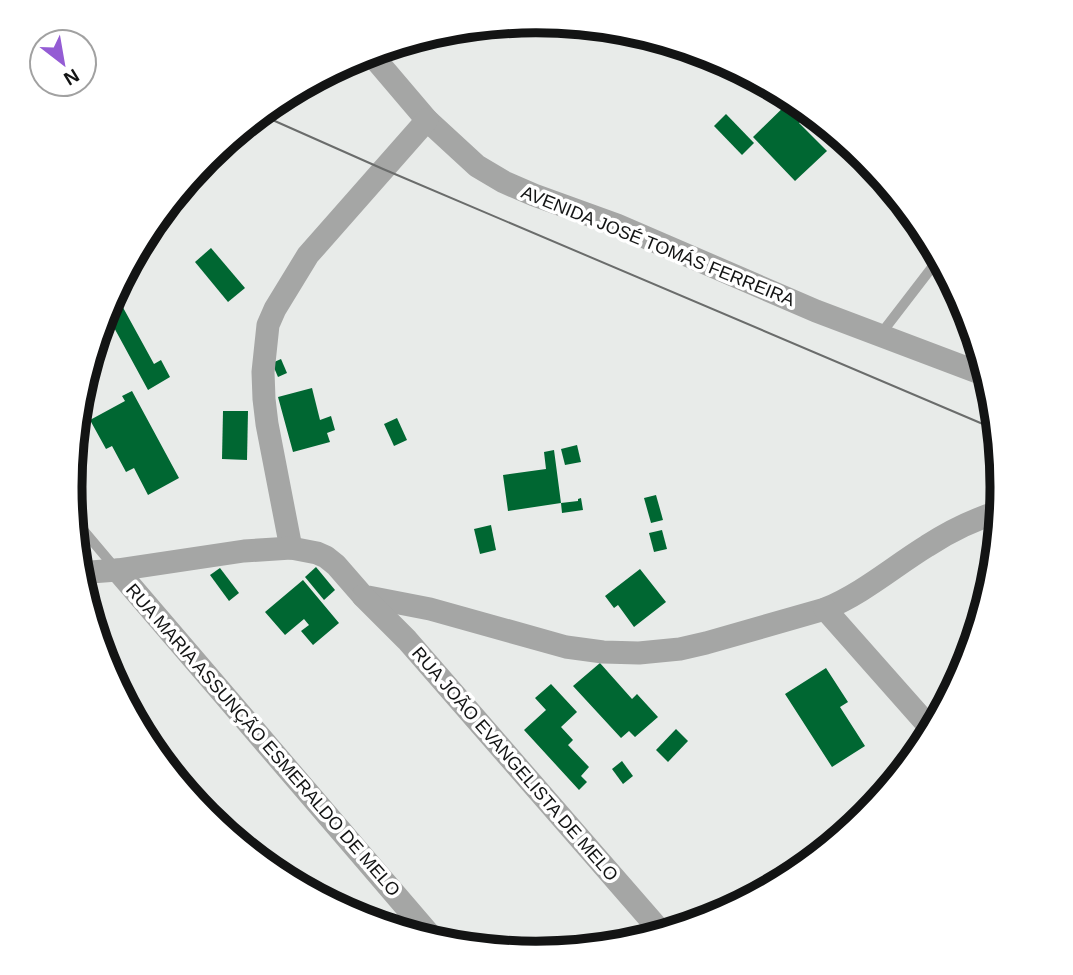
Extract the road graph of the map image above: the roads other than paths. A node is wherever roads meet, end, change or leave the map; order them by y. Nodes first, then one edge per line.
1 (378, 62) edge
2 (427, 120) junction
3 (933, 266) edge
4 (880, 335) junction
5 (975, 371) edge
6 (990, 515) edge
7 (84, 532) edge
8 (291, 548) junction
9 (117, 570) junction
10 (90, 572) edge
11 (363, 596) junction
12 (825, 609) junction
13 (925, 722) edge
14 (656, 926) edge
15 (423, 927) edge

1 - 2 street, AVENIDA JOSÉ TOMÁS FERREIRA
2 - 4 street, AVENIDA JOSÉ TOMÁS FERREIRA
2 - 8 street
3 - 4 lane
4 - 5 street, AVENIDA JOSÉ TOMÁS FERREIRA
6 - 12 street
7 - 9 lane
8 - 9 street, RUA JOÃO EVANGELISTA DE MELO
8 - 11 street, RUA JOÃO EVANGELISTA DE MELO
9 - 10 street, RUA JOÃO EVANGELISTA DE MELO
9 - 15 street, RUA MARIA ASSUNÇÃO ESMERALDO DE MELO
11 - 12 street
11 - 14 street, RUA JOÃO EVANGELISTA DE MELO
12 - 13 street

